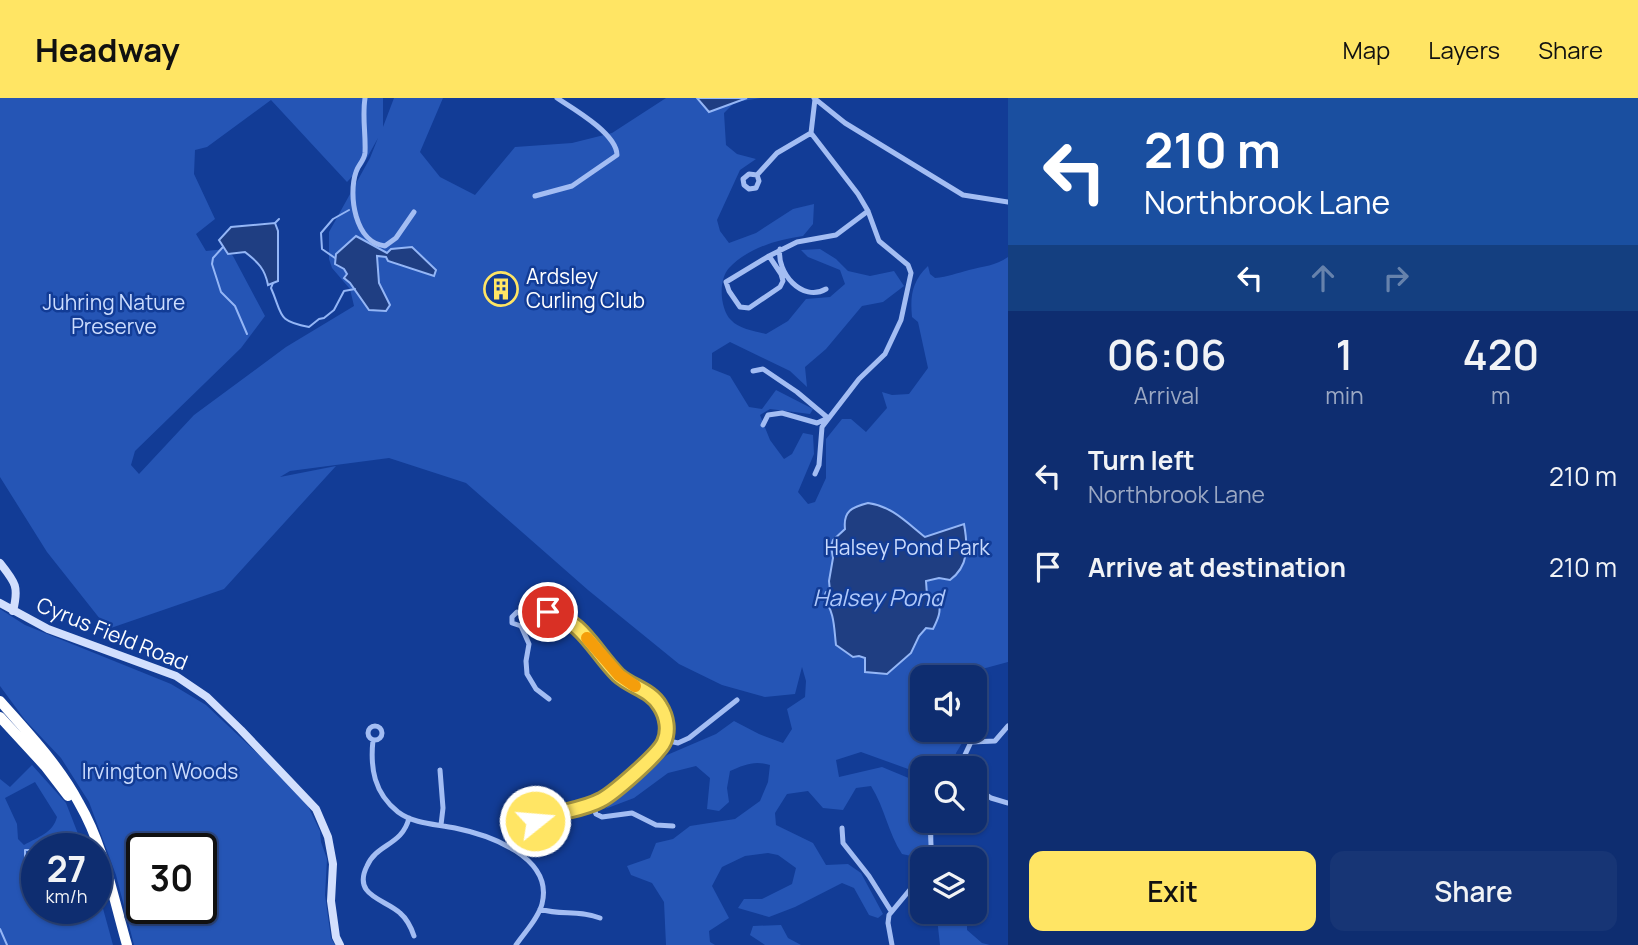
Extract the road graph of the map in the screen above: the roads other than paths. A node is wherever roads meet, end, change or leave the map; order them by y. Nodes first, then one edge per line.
1 (365, 98) edge
2 (558, 98) edge
3 (814, 99) edge
4 (811, 133) junction
5 (757, 174) dead end
6 (535, 196) dead end
7 (1008, 202) edge
8 (867, 211) junction
9 (414, 212) dead end
10 (780, 249) junction
11 (769, 256) junction
12 (826, 289) dead end
13 (753, 371) dead end
14 (828, 418) junction
15 (763, 425) dead end
16 (815, 474) dead end
17 (0, 563) edge
18 (0, 604) edge
19 (13, 611) junction
20 (525, 616) junction
21 (521, 626) junction
22 (549, 699) dead end
23 (737, 700) dead end
24 (0, 701) edge
25 (0, 717) edge
26 (1008, 726) edge
27 (373, 740) dead end
28 (665, 740) junction
29 (964, 756) edge
30 (440, 770) dead end
31 (987, 795) edge
32 (1008, 803) edge
33 (592, 804) junction
34 (409, 818) junction
35 (440, 825) junction
36 (673, 826) dead end
37 (842, 828) dead end
38 (86, 833) edge
39 (511, 848) junction
40 (910, 889) edge
41 (540, 909) junction
42 (891, 911) junction
43 (112, 917) edge
44 (600, 918) dead end
45 (414, 936) dead end
46 (120, 945) edge
47 (127, 945) edge
48 (340, 945) edge
49 (516, 945) edge
50 (892, 945) edge

1 - 9 street
2 - 6 street
3 - 4 street
3 - 7 street
4 - 5 street
4 - 8 street
8 - 10 street
8 - 14 street
10 - 11 street
10 - 12 street
11 - 11 street
13 - 14 street
14 - 15 street
14 - 16 street
17 - 19 street
18 - 19 street, Cyrus Field Road
19 - 48 street, Cyrus Field Road
20 - 21 street
20 - 21 street
20 - 28 street
21 - 22 street
23 - 28 street
24 - 47 highway
25 - 38 highway
26 - 29 street
27 - 34 street
28 - 33 street
30 - 35 street
31 - 32 street
33 - 36 street
33 - 39 street
34 - 35 street
34 - 45 street
35 - 39 street
37 - 42 street
39 - 41 street
40 - 42 street
41 - 44 street
41 - 49 street
42 - 50 street
43 - 46 highway

